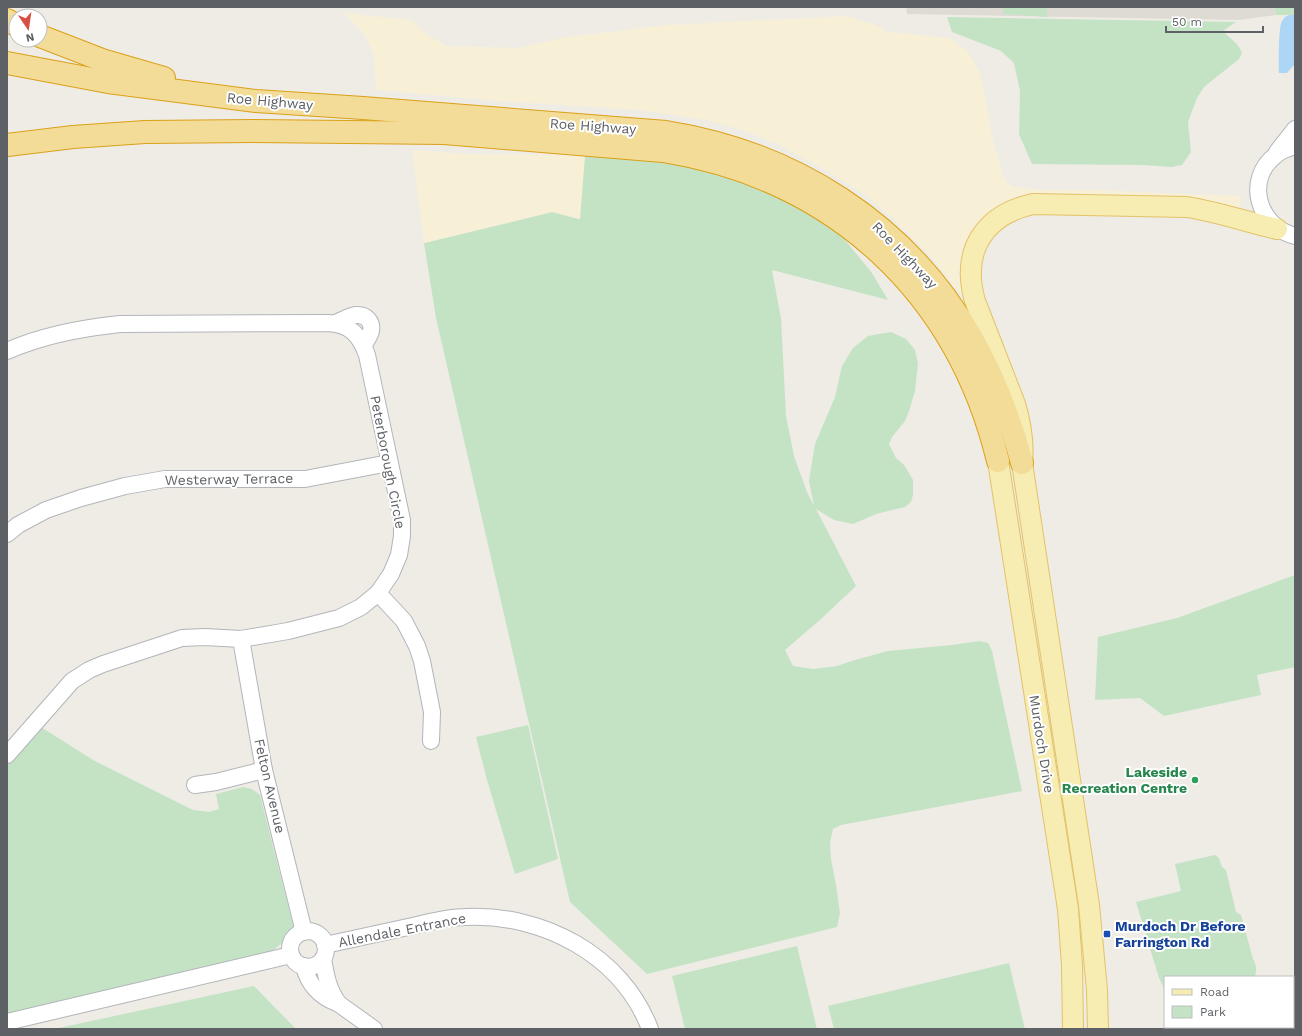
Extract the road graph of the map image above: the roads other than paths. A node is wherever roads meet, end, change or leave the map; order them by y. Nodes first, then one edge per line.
1 (48, 39) edge
2 (7, 63) edge
3 (7, 75) edge
4 (363, 108) junction
5 (1295, 129) edge
6 (444, 133) junction
7 (7, 145) edge
8 (1295, 146) edge
9 (1275, 155) junction
10 (1286, 232) edge
11 (7, 351) edge
12 (998, 461) joint
13 (389, 462) junction
14 (1022, 463) junction
15 (7, 534) edge
16 (378, 593) junction
17 (241, 639) junction
18 (431, 741) dead end
19 (7, 755) edge
20 (264, 770) junction
21 (195, 785) dead end
22 (304, 932) junction
23 (324, 952) junction
24 (291, 955) junction
25 (304, 966) junction
26 (339, 1004) junction
27 (7, 1022) edge
28 (374, 1029) edge
29 (650, 1029) edge
30 (1073, 1029) edge
31 (1098, 1029) edge

1 - 4 highway
2 - 4 highway, Roe Highway
3 - 6 highway
4 - 14 highway, Roe Highway
5 - 9 street
6 - 7 highway, Roe Highway
6 - 12 highway, Roe Highway
8 - 9 street
9 - 10 street
10 - 14 main road, Murdoch Drive
11 - 13 street, Peterborough Circle
12 - 30 main road, Murdoch Drive
13 - 15 street, Westerway Terrace
13 - 16 street, Peterborough Circle
14 - 31 main road, Murdoch Drive
16 - 17 street, Peterborough Circle
16 - 18 street
17 - 19 street, Peterborough Circle
17 - 20 street, Felton Avenue
20 - 21 street
20 - 22 street, Felton Avenue
22 - 23 street, Allendale Entrance
22 - 24 street
23 - 25 street, Allendale Entrance
23 - 26 street
23 - 29 street, Allendale Entrance
24 - 25 street
24 - 27 street
25 - 26 street
26 - 28 street

